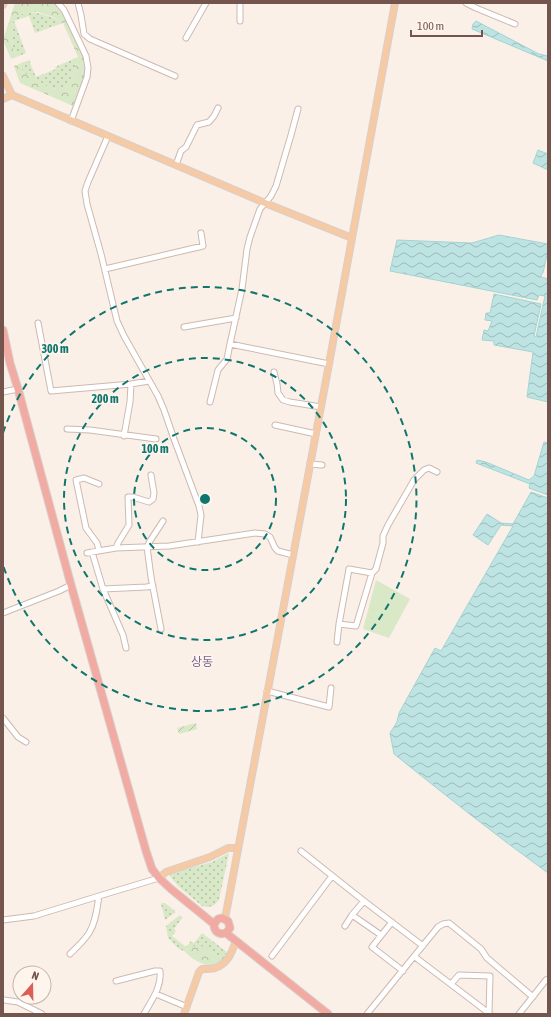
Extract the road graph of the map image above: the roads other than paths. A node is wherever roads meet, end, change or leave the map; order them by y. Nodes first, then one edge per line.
1 (58, 3) edge
2 (78, 3) edge
3 (206, 3) edge
4 (240, 3) edge
5 (395, 3) edge
6 (466, 3) edge
7 (240, 21) dead end
8 (515, 24) dead end
9 (186, 38) dead end
10 (3, 76) edge
11 (175, 76) dead end
12 (12, 96) junction
13 (3, 99) edge
14 (218, 108) dead end
15 (298, 110) dead end
16 (71, 121) junction
17 (108, 136) junction
18 (176, 165) junction
19 (265, 202) junction
20 (201, 233) dead end
21 (352, 238) junction
22 (105, 269) junction
23 (236, 318) junction
24 (38, 323) dead end
25 (184, 327) dead end
26 (3, 330) edge
27 (230, 344) junction
28 (329, 364) junction
29 (274, 372) dead end
30 (148, 381) junction
31 (131, 384) junction
32 (18, 389) junction
33 (3, 392) edge
34 (210, 402) dead end
35 (321, 407) junction
36 (274, 425) dead end
37 (67, 429) dead end
38 (316, 434) junction
39 (124, 436) junction
40 (156, 440) dead end
41 (310, 464) junction
42 (322, 465) dead end
43 (437, 472) dead end
44 (151, 474) dead end
45 (99, 484) dead end
46 (163, 521) dead end
47 (198, 542) junction
48 (147, 546) junction
49 (116, 548) junction
50 (100, 550) junction
51 (293, 555) junction
52 (372, 574) junction
53 (71, 585) junction
54 (153, 586) junction
55 (102, 589) junction
56 (3, 613) edge
57 (339, 624) junction
58 (161, 628) dead end
59 (337, 642) dead end
60 (126, 648) dead end
61 (331, 688) dead end
62 (267, 691) junction
63 (3, 718) edge
64 (26, 742) dead end
65 (237, 848) junction
66 (301, 851) dead end
67 (332, 876) junction
68 (159, 878) junction
69 (99, 896) junction
70 (364, 901) junction
71 (352, 915) junction
72 (225, 919) junction
73 (3, 920) edge
74 (392, 922) junction
75 (214, 924) junction
76 (346, 926) dead end
77 (226, 933) junction
78 (381, 935) junction
79 (236, 941) junction
80 (423, 946) junction
81 (70, 954) dead end
82 (272, 956) dead end
83 (415, 956) junction
84 (402, 971) junction
85 (548, 979) edge
86 (116, 982) dead end
87 (451, 984) junction
88 (156, 994) junction
89 (533, 997) junction
90 (4, 1000) edge
91 (187, 1007) junction
92 (33, 1012) edge
93 (489, 1013) edge
94 (42, 1014) edge
95 (144, 1014) edge
96 (184, 1014) edge
97 (328, 1014) edge
98 (367, 1014) edge
99 (519, 1014) edge

1 - 16 street
2 - 11 street
3 - 9 street
4 - 7 street
5 - 21 main road
6 - 8 street
10 - 12 main road
12 - 13 main road
12 - 16 main road
14 - 18 street
15 - 19 street
16 - 17 main road
17 - 18 main road
17 - 22 street
18 - 19 main road
19 - 21 main road
19 - 23 street
20 - 22 street
21 - 28 main road
22 - 30 street
23 - 25 street
23 - 27 street
24 - 31 street
26 - 32 highway
27 - 28 street
27 - 34 street
28 - 35 main road
29 - 35 street
30 - 31 street
30 - 47 street
31 - 39 street
32 - 33 street
32 - 53 highway
35 - 38 main road
36 - 38 street
37 - 39 street
38 - 41 main road
39 - 40 street
41 - 42 street
41 - 51 main road
43 - 52 street
44 - 49 street
45 - 50 street
46 - 48 street
47 - 48 street
47 - 51 street
48 - 49 street
48 - 54 street
49 - 50 street
50 - 55 street
51 - 62 main road
52 - 57 street
52 - 57 street
53 - 56 street
53 - 68 highway
54 - 55 street
54 - 58 street
55 - 60 street
57 - 59 street
61 - 62 street
62 - 65 main road
63 - 64 street
65 - 68 main road
65 - 72 main road
66 - 67 street
67 - 70 street
67 - 82 street
68 - 69 street
68 - 75 highway
69 - 73 street
69 - 81 street
70 - 71 street
70 - 74 street
71 - 76 street
71 - 78 street
72 - 75 highway
72 - 77 highway
74 - 78 street
74 - 80 street
75 - 77 highway
77 - 79 highway
78 - 84 street
79 - 91 main road
79 - 97 highway
80 - 83 street
80 - 89 street
83 - 84 street
83 - 87 street
84 - 98 street
85 - 89 street
86 - 88 street
87 - 93 street
87 - 93 street
88 - 91 street
88 - 95 street
89 - 99 street
90 - 92 street
91 - 96 main road
92 - 94 street

